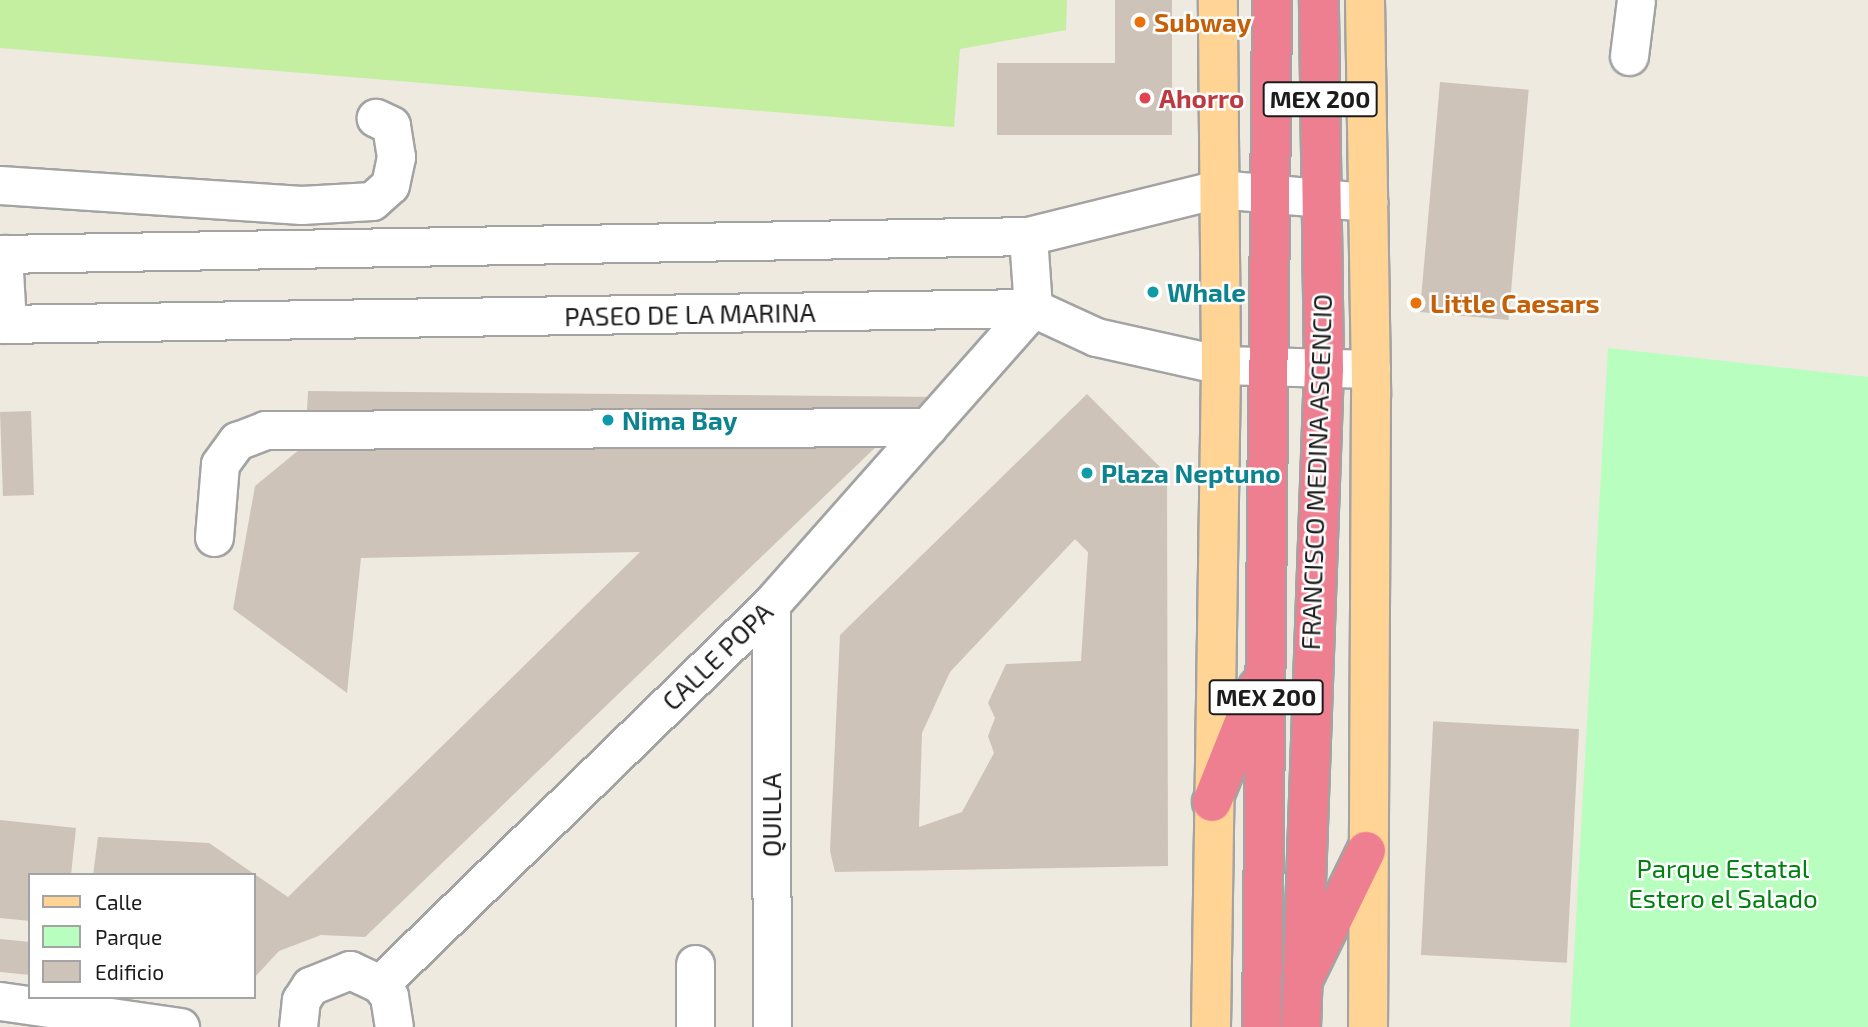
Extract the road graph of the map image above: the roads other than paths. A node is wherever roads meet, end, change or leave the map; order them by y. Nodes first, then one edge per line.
1 (1218, 0) edge
2 (1272, 0) edge
3 (1319, 0) edge
4 (1365, 0) edge
5 (1636, 0) edge
6 (1629, 56) dead end
7 (376, 118) dead end
8 (0, 185) edge
9 (1218, 189) junction
10 (1274, 195) junction
11 (1321, 199) junction
12 (1368, 202) junction
13 (1028, 236) junction
14 (1, 254) edge
15 (1033, 308) junction
16 (3, 324) edge
17 (1221, 365) junction
18 (1273, 367) junction
19 (1324, 369) junction
20 (1371, 369) junction
21 (928, 428) junction
22 (214, 537) dead end
23 (771, 604) junction
24 (1266, 665) junction
25 (1212, 802) junction
26 (1366, 851) junction
27 (695, 964) dead end
28 (380, 984) junction
29 (1300, 986) junction
30 (0, 1001) edge
31 (180, 1027) edge
32 (298, 1027) edge
33 (394, 1027) edge
34 (695, 1027) edge
35 (772, 1027) edge
36 (1211, 1027) edge
37 (1262, 1027) edge
38 (1301, 1027) edge
39 (1368, 1027) edge

1 - 9 main road
2 - 10 highway, FRANCISCO MEDINA ASCENCIO / MEX 200
3 - 11 highway, FRANCISCO MEDINA ASCENCIO / MEX 200
4 - 12 main road, FRANCISCO MEDINA ASCENCIO
5 - 6 street
7 - 8 street
9 - 10 street
9 - 13 street
9 - 17 main road
10 - 11 street
10 - 18 highway, FRANCISCO MEDINA ASCENCIO / MEX 200
11 - 12 street
11 - 19 highway, FRANCISCO MEDINA ASCENCIO / MEX 200
12 - 20 main road, FRANCISCO MEDINA ASCENCIO
13 - 14 street
13 - 15 street
14 - 16 street
15 - 16 street, PASEO DE LA MARINA
15 - 17 street, PASEO DE LA MARINA
15 - 21 street, CALLE POPA
17 - 18 street, PASEO DE LA MARINA
17 - 25 main road
18 - 19 street, PASEO DE LA MARINA
18 - 24 highway, FRANCISCO MEDINA ASCENCIO / MEX 200
19 - 20 street, PASEO DE LA MARINA
19 - 29 highway, FRANCISCO MEDINA ASCENCIO / MEX 200
20 - 26 main road, FRANCISCO MEDINA ASCENCIO
21 - 22 street
21 - 23 street, CALLE POPA
23 - 28 street, CALLE POPA
23 - 35 street, QUILLA
24 - 25 highway
24 - 37 highway, FRANCISCO MEDINA ASCENCIO / MEX 200
25 - 36 main road
26 - 29 highway
26 - 39 main road, FRANCISCO MEDINA ASCENCIO
27 - 34 street
28 - 32 street
28 - 33 street
29 - 38 highway, FRANCISCO MEDINA ASCENCIO / MEX 200
30 - 31 street

